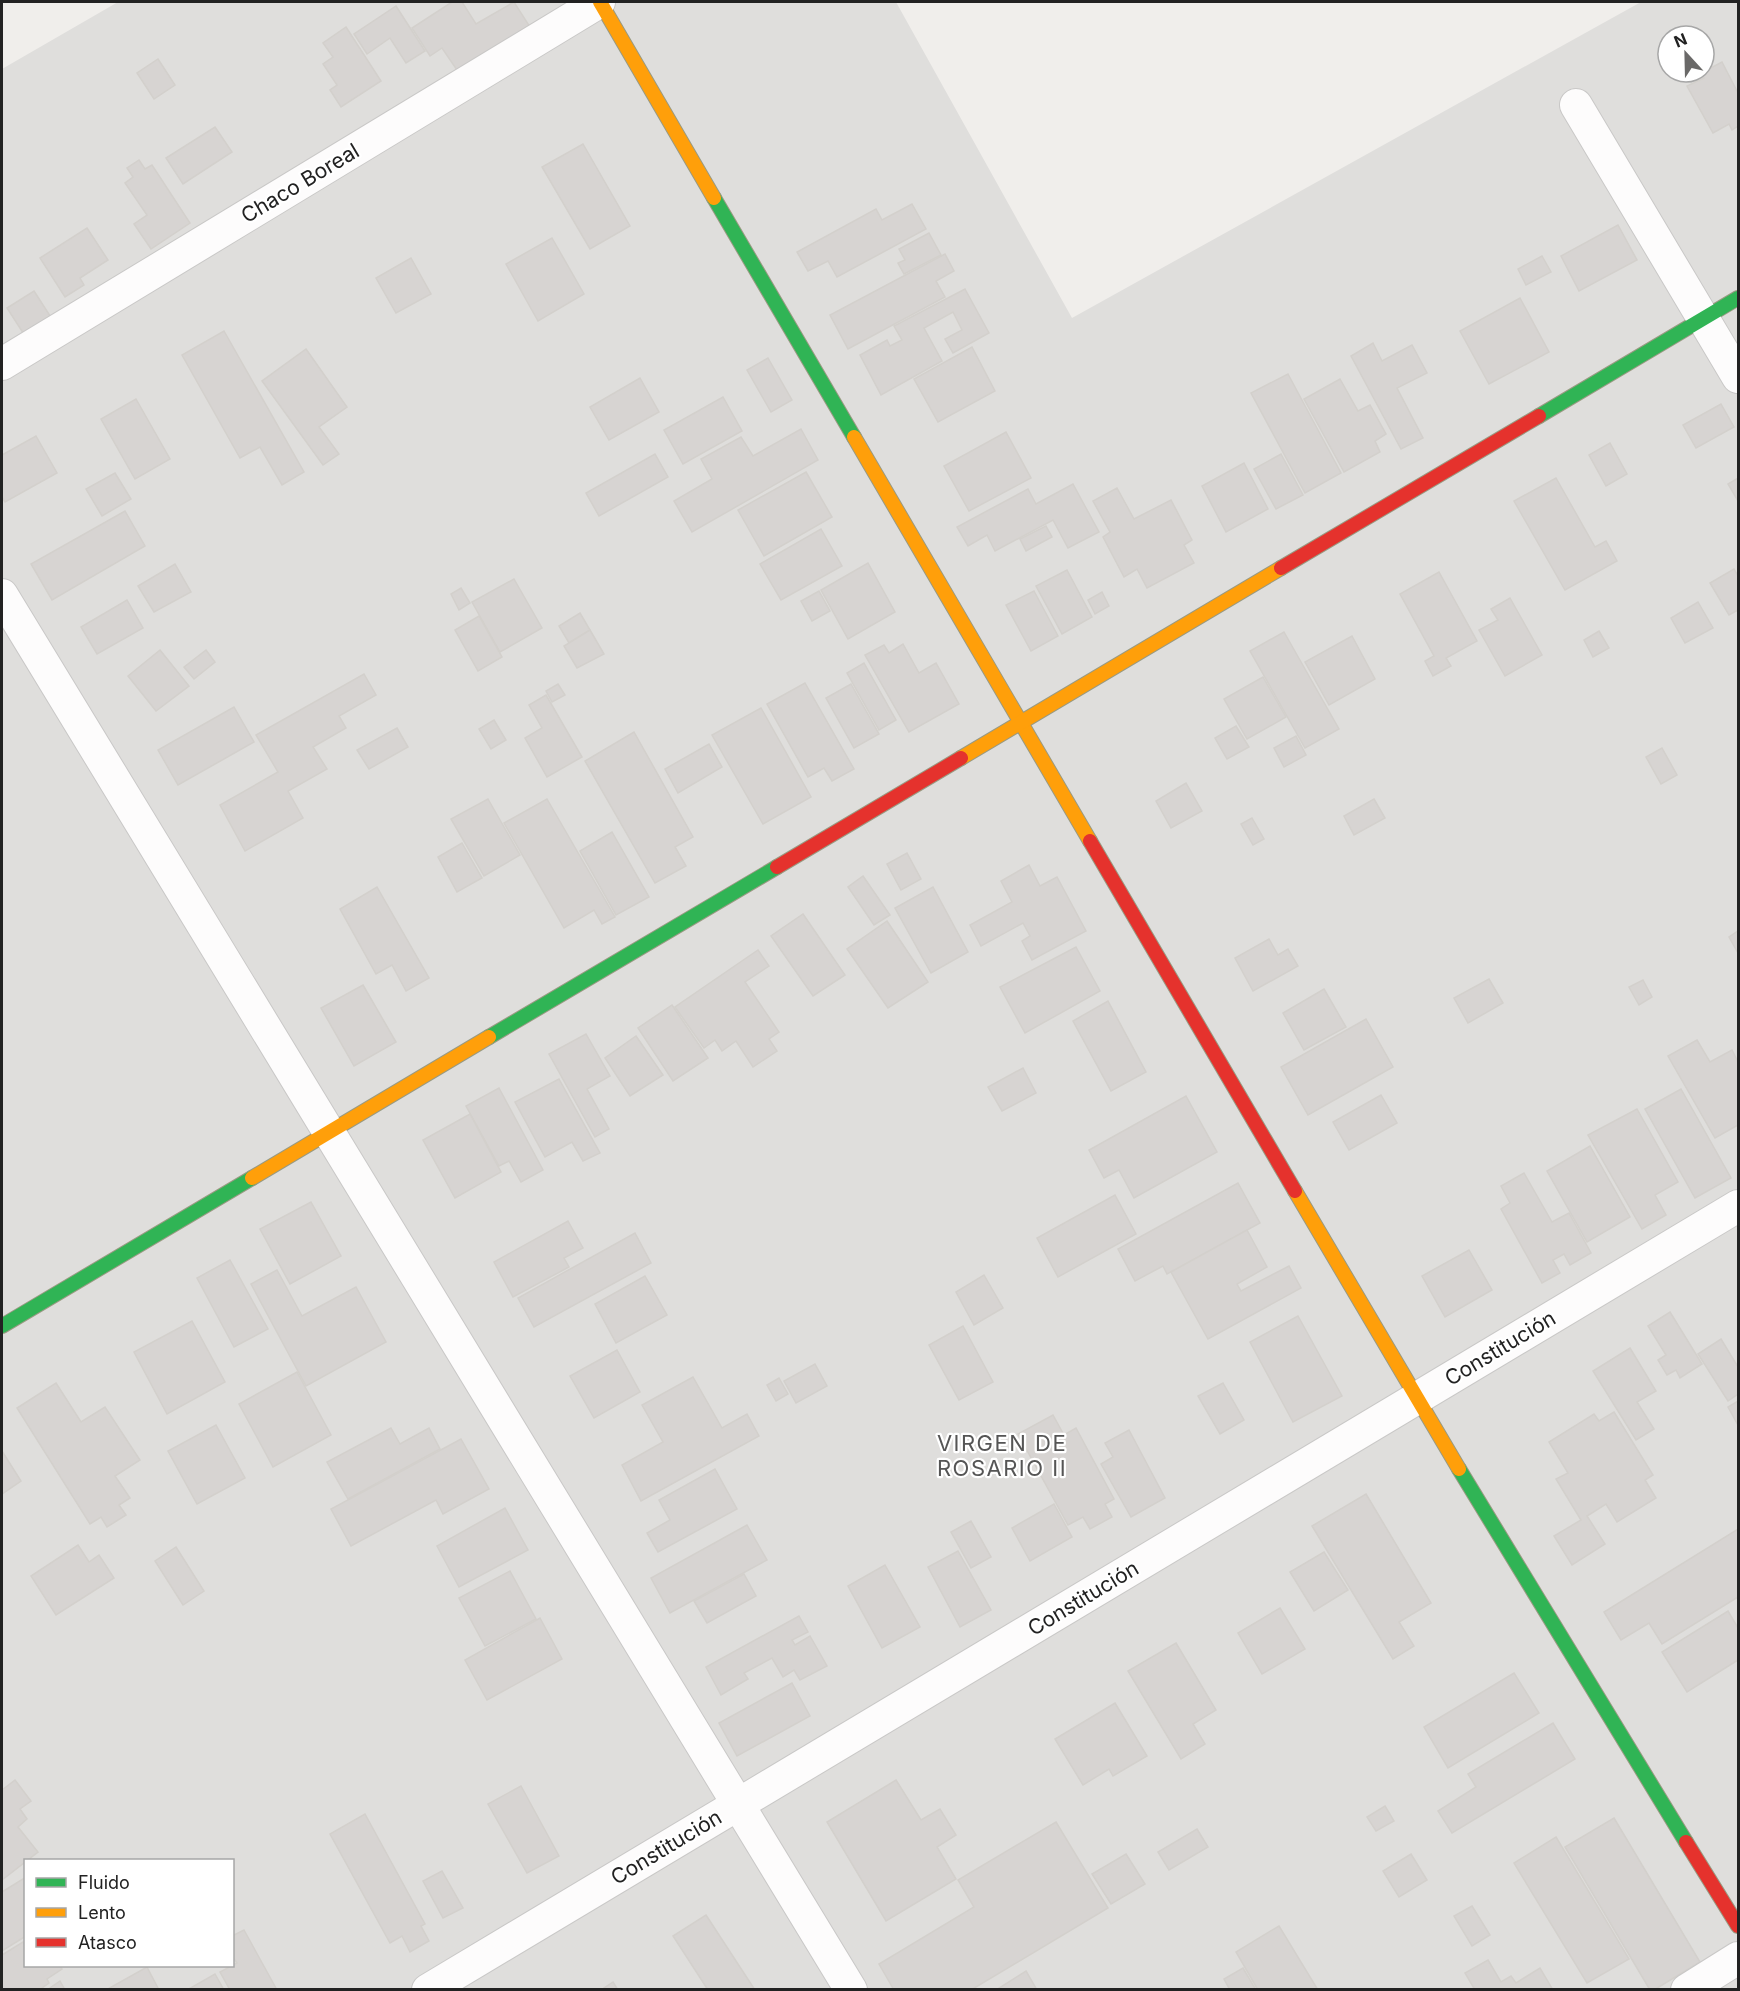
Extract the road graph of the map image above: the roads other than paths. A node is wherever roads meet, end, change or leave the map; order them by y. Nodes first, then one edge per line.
1 (600, 2) edge
2 (1576, 105) dead end
3 (1738, 298) edge
4 (1703, 318) junction
5 (2, 364) edge
6 (1738, 377) edge
7 (2, 595) edge
8 (1020, 721) junction
9 (329, 1132) junction
10 (1738, 1206) edge
11 (2, 1326) edge
12 (1416, 1399) junction
13 (739, 1804) junction
14 (1738, 1926) edge
15 (1738, 1958) edge
16 (428, 1989) edge
17 (851, 1989) edge
18 (1687, 1989) edge

1 - 5 street, Chaco Boreal
1 - 8 street
2 - 4 street
3 - 4 street
4 - 6 street
4 - 8 street
7 - 9 street
8 - 9 street
8 - 12 street
9 - 11 street
9 - 13 street
10 - 12 street, Constitución
12 - 13 street, Constitución
12 - 14 street
13 - 16 street, Constitución
13 - 17 street
15 - 18 street

